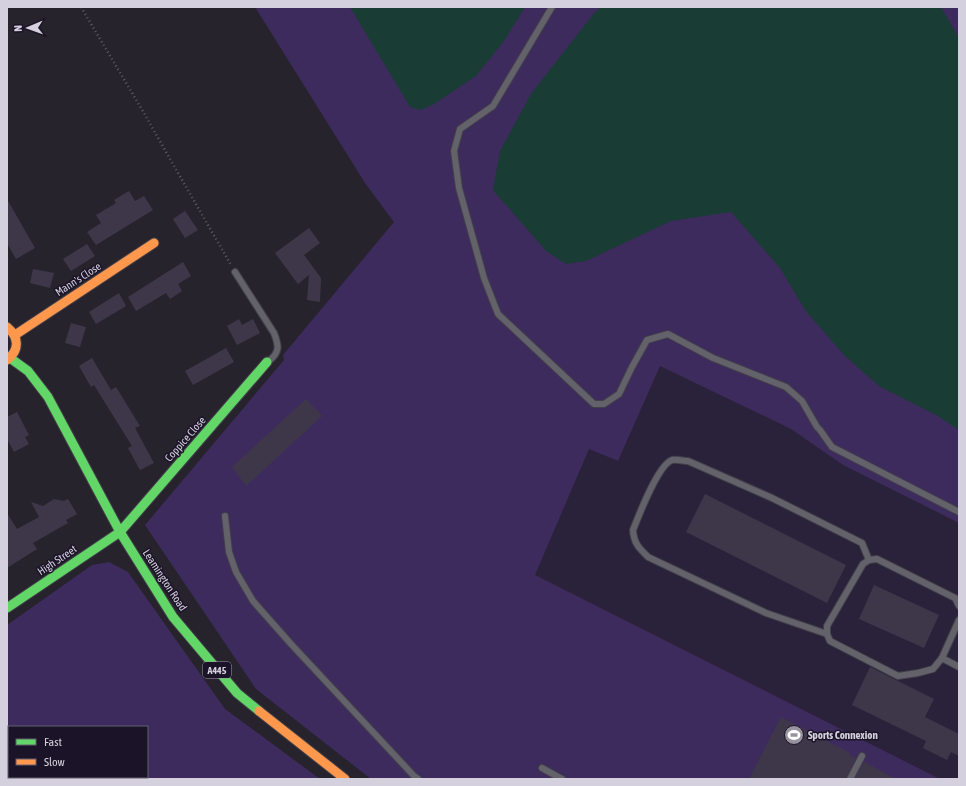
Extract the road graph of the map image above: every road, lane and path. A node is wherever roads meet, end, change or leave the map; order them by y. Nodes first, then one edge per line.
1 (81, 7) edge
2 (552, 7) edge
3 (154, 243) dead end
4 (235, 272) joint
5 (7, 327) edge
6 (15, 335) junction
7 (9, 359) edge
8 (267, 362) joint
9 (959, 512) edge
10 (225, 516) dead end
11 (120, 532) junction
12 (870, 560) junction
13 (959, 606) edge
14 (7, 608) edge
15 (959, 620) edge
16 (827, 634) junction
17 (942, 658) junction
18 (959, 667) edge
19 (862, 756) dead end
20 (542, 768) dead end
21 (345, 779) edge
22 (418, 779) edge
23 (562, 779) edge
24 (850, 779) edge

1 - 4 path
2 - 9 lane
3 - 6 main road, Mann's Close
4 - 8 lane
5 - 6 main road
6 - 7 main road, Leamington Road / A445
7 - 11 main road, Leamington Road / A445
8 - 11 main road, Coppice Close
10 - 22 lane
11 - 14 main road, High Street
11 - 21 main road, Leamington Road / A445
12 - 13 lane
12 - 16 lane
12 - 16 lane
15 - 17 lane
16 - 17 lane
17 - 18 lane
19 - 24 lane
20 - 23 lane

